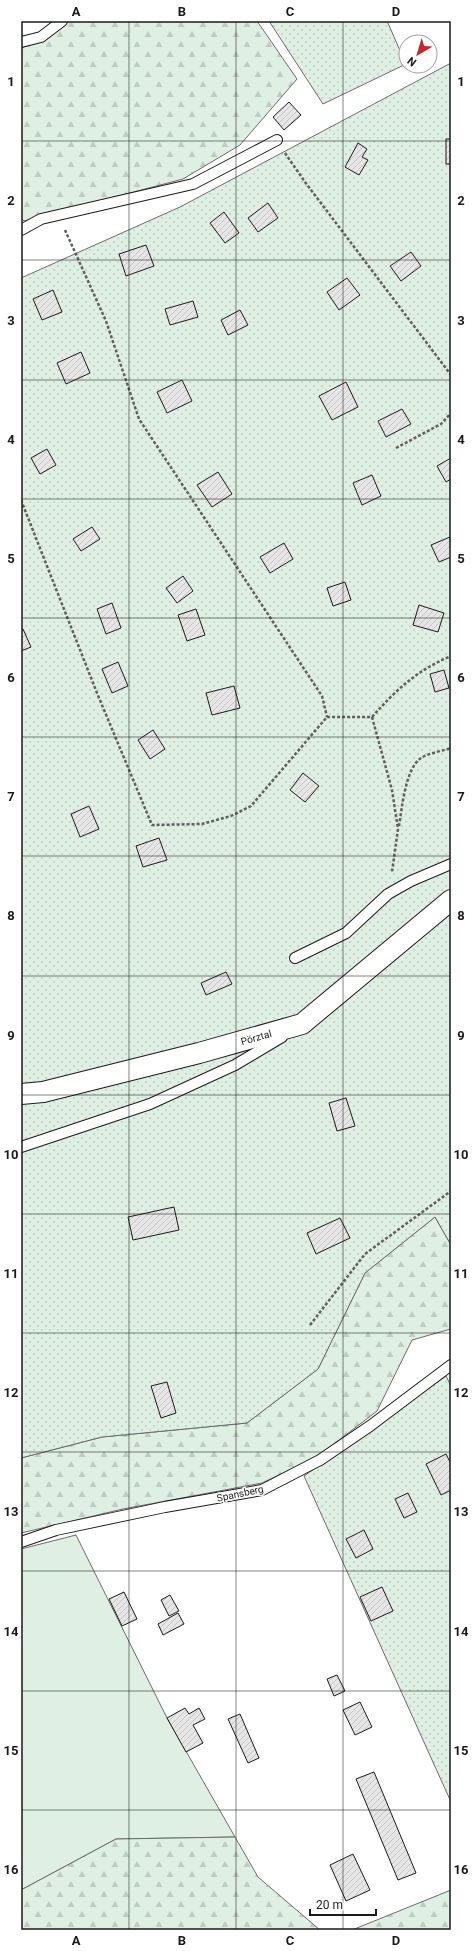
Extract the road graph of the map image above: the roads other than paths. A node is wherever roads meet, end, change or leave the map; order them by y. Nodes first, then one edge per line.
1 (62, 21) edge
2 (21, 42) edge
3 (277, 140) road end
4 (21, 230) edge
5 (451, 864) edge
6 (451, 900) edge
7 (295, 958) dead end
8 (302, 1024) junction
9 (21, 1094) edge
10 (21, 1147) edge
11 (451, 1365) edge
12 (21, 1542) edge

1 - 2 lane
3 - 4 lane
5 - 7 lane
6 - 8 street, Pörztal
8 - 9 street, Pörztal
8 - 10 lane
11 - 12 lane, Spansberg

